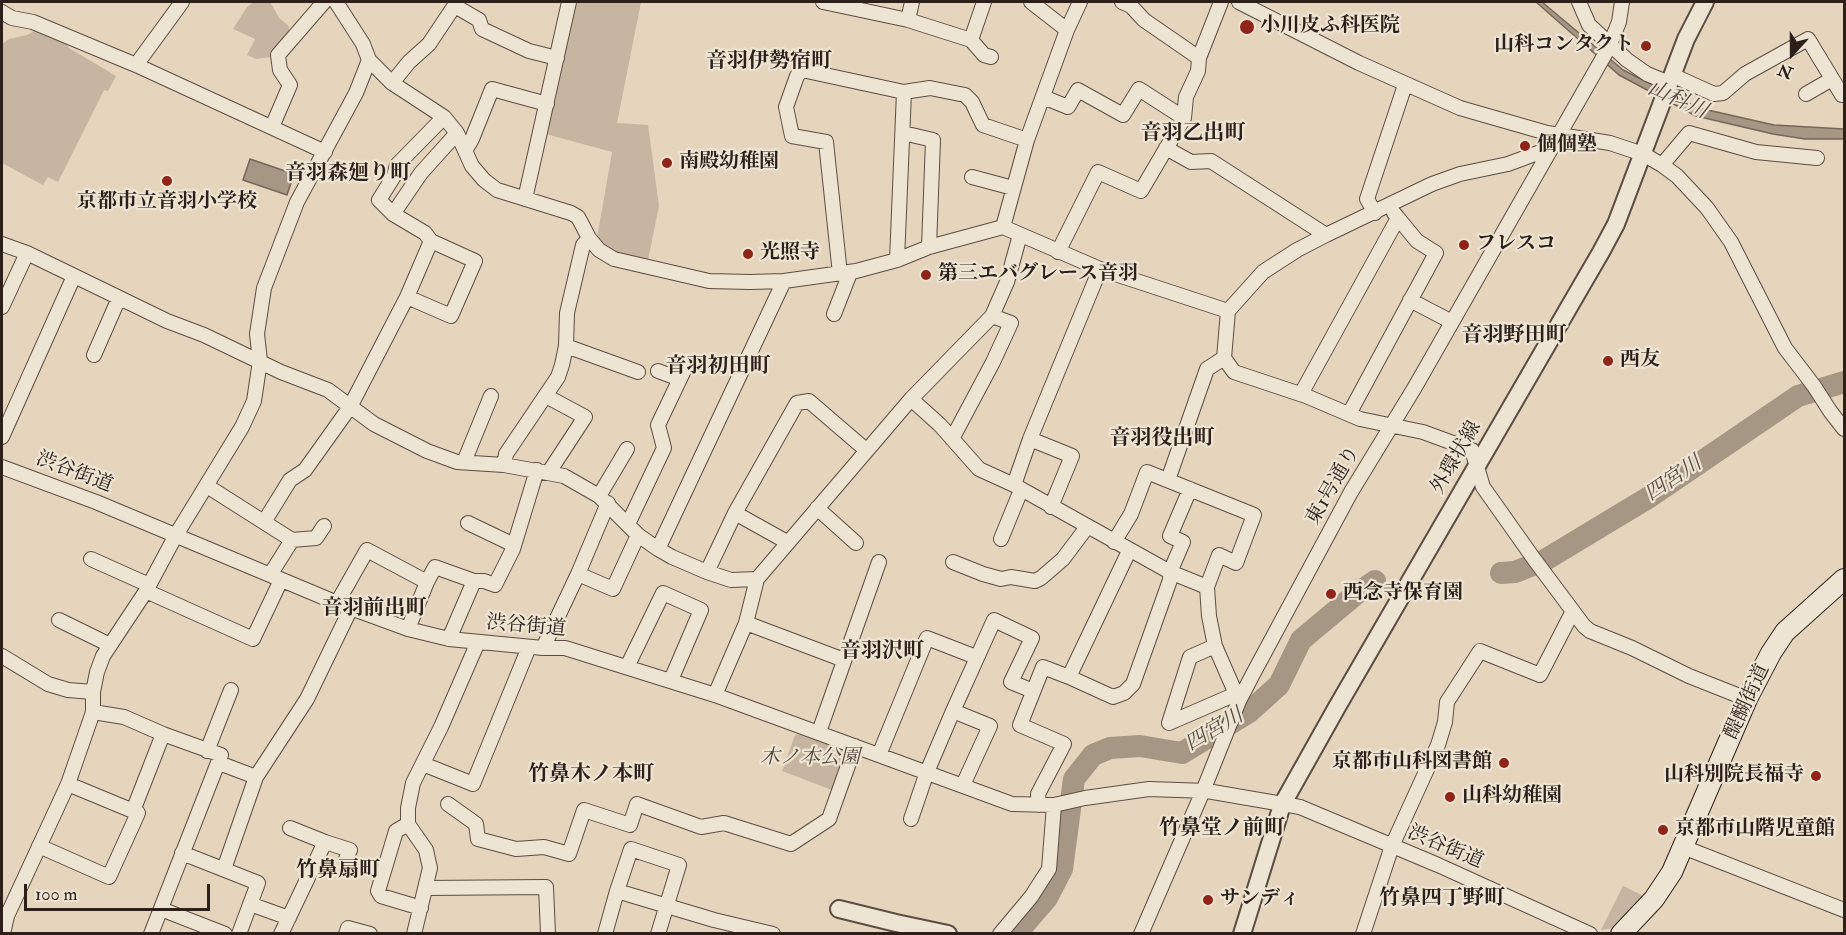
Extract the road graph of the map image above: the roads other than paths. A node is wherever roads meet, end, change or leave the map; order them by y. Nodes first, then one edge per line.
1 (182, 2) edge
2 (324, 2) edge
3 (336, 2) edge
4 (569, 2) edge
5 (823, 2) edge
6 (912, 2) edge
7 (984, 2) edge
8 (1031, 2) edge
9 (1080, 2) edge
10 (1122, 2) edge
11 (1221, 2) edge
12 (1242, 2) edge
13 (1579, 2) edge
14 (1622, 2) edge
15 (1705, 2) edge
16 (456, 4) edge
17 (7, 15) edge
18 (908, 20) junction
19 (2, 29) edge
20 (1067, 30) junction
21 (971, 40) junction
22 (1609, 47) junction
23 (557, 58) junction
24 (984, 58) dead end
25 (1199, 58) junction
26 (369, 60) junction
27 (136, 65) junction
28 (1832, 79) junction
29 (1669, 82) junction
30 (392, 83) junction
31 (1405, 85) junction
32 (904, 92) junction
33 (1806, 94) dead end
34 (1842, 95) dead end
35 (1043, 97) junction
36 (547, 104) junction
37 (444, 117) junction
38 (1184, 118) junction
39 (272, 127) junction
40 (457, 133) junction
41 (903, 133) junction
42 (1558, 134) junction
43 (1027, 140) junction
44 (1166, 148) junction
45 (1551, 148) junction
46 (465, 151) junction
47 (325, 152) junction
48 (1643, 154) junction
49 (1817, 158) dead end
50 (1662, 165) junction
51 (972, 177) dead end
52 (1013, 188) junction
53 (525, 199) junction
54 (1388, 206) junction
55 (1375, 213) junction
56 (393, 214) junction
57 (1398, 218) junction
58 (1003, 227) junction
59 (1020, 235) junction
60 (1326, 235) junction
61 (589, 238) junction
62 (431, 241) junction
63 (2, 244) edge
64 (929, 247) junction
65 (1058, 252) junction
66 (27, 254) junction
67 (897, 260) junction
68 (1100, 269) junction
69 (845, 273) junction
70 (74, 276) junction
71 (784, 281) junction
72 (407, 297) junction
73 (119, 298) junction
74 (1410, 300) junction
75 (2, 307) edge
76 (1228, 311) junction
77 (834, 314) dead end
78 (992, 316) junction
79 (1452, 322) junction
80 (566, 346) junction
81 (94, 355) dead end
82 (1224, 358) junction
83 (260, 361) junction
84 (687, 364) dead end
85 (658, 371) dead end
86 (638, 372) dead end
87 (680, 379) junction
88 (1301, 394) junction
89 (491, 396) dead end
90 (546, 396) junction
91 (911, 399) junction
92 (350, 407) junction
93 (1349, 414) junction
94 (1392, 425) junction
95 (1845, 429) edge
96 (2, 437) edge
97 (952, 438) junction
98 (1030, 439) junction
99 (627, 449) dead end
100 (866, 450) junction
101 (464, 462) junction
102 (504, 465) junction
103 (2, 466) edge
104 (1477, 466) junction
105 (543, 471) junction
106 (1168, 480) junction
107 (207, 486) junction
108 (1017, 487) junction
109 (1190, 489) junction
110 (603, 500) junction
111 (1051, 507) junction
112 (817, 508) junction
113 (735, 513) junction
114 (264, 522) junction
115 (468, 524) dead end
116 (628, 524) junction
117 (324, 526) dead end
118 (1087, 528) junction
119 (177, 535) junction
120 (638, 535) junction
121 (1001, 539) dead end
122 (291, 540) junction
123 (787, 542) junction
124 (1114, 542) junction
125 (856, 543) dead end
126 (514, 545) junction
127 (658, 549) junction
128 (1129, 551) junction
129 (91, 559) dead end
130 (879, 562) dead end
131 (953, 562) dead end
132 (707, 572) junction
133 (1170, 572) junction
134 (578, 574) junction
135 (276, 578) junction
136 (757, 579) junction
137 (1845, 579) edge
138 (474, 581) junction
139 (427, 582) junction
140 (1207, 587) junction
141 (148, 588) junction
142 (337, 603) junction
143 (351, 608) junction
144 (1573, 611) junction
145 (59, 620) dead end
146 (746, 623) junction
147 (408, 629) junction
148 (449, 639) junction
149 (478, 642) junction
150 (110, 645) junction
151 (1215, 646) junction
152 (536, 648) junction
153 (2, 656) edge
154 (976, 657) junction
155 (844, 660) junction
156 (627, 667) junction
157 (1069, 677) junction
158 (671, 680) junction
159 (231, 690) dead end
160 (1033, 691) junction
161 (93, 692) junction
162 (715, 695) junction
163 (1238, 697) junction
164 (1747, 699) junction
165 (953, 711) junction
166 (93, 712) junction
167 (819, 732) junction
168 (163, 734) junction
169 (855, 746) junction
170 (207, 751) junction
171 (879, 755) junction
172 (219, 763) junction
173 (423, 764) junction
174 (927, 772) junction
175 (256, 777) junction
176 (68, 784) junction
177 (963, 785) junction
178 (1203, 791) junction
179 (448, 804) dead end
180 (1039, 805) junction
181 (1054, 805) junction
182 (1282, 805) junction
183 (133, 811) junction
184 (911, 819) dead end
185 (408, 824) junction
186 (290, 828) dead end
187 (325, 842) junction
188 (39, 846) junction
189 (1392, 846) junction
190 (1683, 847) junction
191 (182, 853) junction
192 (346, 859) dead end
193 (224, 869) junction
194 (426, 888) junction
195 (617, 891) junction
196 (250, 904) junction
197 (667, 906) junction
198 (421, 908) junction
199 (161, 909) junction
200 (839, 909) dead end
201 (1845, 910) edge
202 (289, 918) junction
203 (712, 927) edge
204 (3, 933) edge
205 (151, 933) edge
206 (225, 933) edge
207 (239, 933) edge
208 (281, 933) edge
209 (346, 933) edge
210 (370, 933) edge
211 (414, 933) edge
212 (548, 933) edge
213 (605, 933) edge
214 (658, 933) edge
215 (773, 933) edge
216 (948, 933) edge
217 (1000, 933) edge
218 (1141, 933) edge
219 (1242, 933) edge
220 (1363, 933) edge
221 (1590, 933) edge
222 (1621, 933) edge

1 - 27 street
2 - 39 street
3 - 26 street
4 - 23 street
5 - 18 street
6 - 18 street
7 - 21 street
8 - 20 street
9 - 20 street
10 - 25 street
11 - 25 street
12 - 31 street
13 - 22 street
14 - 22 street, 東1号通り
15 - 29 street, 外環状線
16 - 23 street
16 - 30 street
17 - 19 street
17 - 27 street
18 - 21 street
20 - 35 street
21 - 24 street
22 - 29 street
22 - 42 street, 東1号通り
23 - 36 street
25 - 38 street
26 - 30 street
26 - 47 street
27 - 39 street
28 - 29 street
28 - 33 street
28 - 34 street
29 - 48 street, 外環状線
30 - 37 street
31 - 42 street
31 - 55 street
32 - 41 street
32 - 43 street
32 - 69 street
35 - 38 street
35 - 43 street
36 - 46 street
36 - 53 street
37 - 40 street
37 - 56 street
38 - 44 street
39 - 47 street
40 - 46 street
40 - 56 street
41 - 64 street
41 - 67 street
42 - 45 street, 東1号通り
42 - 48 street
43 - 52 street
44 - 60 street
44 - 65 street
45 - 54 street
45 - 79 street, 東1号通り
46 - 53 street
47 - 83 street
48 - 50 street
48 - 104 street, 外環状線
49 - 50 street
50 - 95 street
51 - 52 street
52 - 58 street
53 - 61 street
54 - 55 street
54 - 57 street
55 - 60 street
56 - 62 street
57 - 74 street
57 - 88 street
58 - 59 street
58 - 64 street
59 - 65 street
59 - 78 street
60 - 76 street
61 - 71 street
61 - 80 street
62 - 72 street
62 - 72 street
63 - 66 street
64 - 67 street
65 - 68 street
66 - 70 street
66 - 75 street
67 - 69 street
68 - 76 street
68 - 98 street
69 - 71 street
69 - 77 street
70 - 73 street
70 - 96 street
71 - 127 street
72 - 92 street
73 - 81 street
73 - 83 street
74 - 79 street
74 - 93 street
76 - 82 street
78 - 91 street
78 - 97 street
79 - 94 street, 東1号通り
80 - 86 street
80 - 90 street
82 - 88 street
82 - 106 street
83 - 92 street
83 - 107 street
84 - 87 street
85 - 87 street
87 - 116 street
88 - 93 street
89 - 101 street
90 - 102 street
90 - 105 street
91 - 97 street
91 - 100 street
92 - 101 street
92 - 114 street
93 - 94 street
94 - 104 street
94 - 163 street, 東1号通り
97 - 108 street
98 - 108 street
98 - 111 street
99 - 110 street
100 - 112 street
100 - 113 street
101 - 102 street
102 - 105 street
103 - 119 street, 渋谷街道
104 - 144 street
104 - 182 street, 外環状線
105 - 110 street
105 - 126 street
106 - 109 street
106 - 124 street
107 - 114 street
107 - 119 street
108 - 111 street
108 - 121 street
109 - 133 street
109 - 140 street
110 - 116 street
110 - 134 street
111 - 118 street
112 - 123 street
112 - 125 street
113 - 123 street
113 - 132 street
114 - 122 street
115 - 126 street
116 - 120 street
117 - 122 street
118 - 124 street
118 - 131 street
119 - 135 street, 渋谷街道
119 - 141 street
120 - 127 street
120 - 134 street
122 - 135 street
123 - 136 street
124 - 128 street
126 - 138 street
127 - 132 street
128 - 133 street
128 - 157 street
129 - 141 street
130 - 155 street
132 - 136 street
133 - 140 street
133 - 157 street
134 - 152 street
135 - 141 street
135 - 142 street, 渋谷街道
136 - 146 street
137 - 164 main road, 醍醐街道
138 - 139 street
138 - 148 street
139 - 142 street
139 - 147 street
140 - 151 street
141 - 150 street
142 - 143 street, 渋谷街道
143 - 147 street, 渋谷街道
143 - 175 street
144 - 164 street
144 - 189 street
145 - 150 street
146 - 155 street
146 - 162 street
147 - 148 street, 渋谷街道
148 - 149 street, 渋谷街道
149 - 152 street, 渋谷街道
149 - 173 street
150 - 161 street
151 - 163 street
151 - 163 street
152 - 156 street, 渋谷街道
152 - 173 street
153 - 161 street
154 - 160 street
154 - 165 street
154 - 171 street
155 - 167 street
156 - 158 street, 渋谷街道
156 - 158 street
157 - 160 street
158 - 162 street, 渋谷街道
159 - 170 street
160 - 180 street
161 - 166 street
162 - 167 street, 渋谷街道
163 - 178 street, 東1号通り
164 - 190 main road, 醍醐街道
165 - 174 street
165 - 177 street
166 - 168 street
166 - 176 street
167 - 169 street, 渋谷街道
168 - 170 street
168 - 183 street
169 - 171 street, 渋谷街道
169 - 179 street
170 - 172 street
171 - 174 street, 渋谷街道
172 - 175 street
172 - 191 street
173 - 185 street
174 - 177 street, 渋谷街道
174 - 184 street
175 - 193 street
176 - 183 street
176 - 188 street
177 - 180 street, 渋谷街道
178 - 181 street, 渋谷街道
178 - 182 street, 渋谷街道
178 - 218 street, 東1号通り
180 - 181 street, 渋谷街道
181 - 217 street
182 - 189 street, 渋谷街道
182 - 219 street, 外環状線
183 - 188 street
185 - 194 street
185 - 198 street
186 - 187 street
187 - 192 street
187 - 202 street
188 - 204 street
189 - 220 street
189 - 221 street, 渋谷街道
190 - 201 street
190 - 222 main road, 醍醐街道
191 - 193 street
191 - 199 street
193 - 196 street
194 - 198 street
194 - 212 street
195 - 197 street
195 - 197 street
195 - 213 street
196 - 202 street
196 - 207 street
197 - 203 street
197 - 214 street
198 - 211 street
199 - 205 street
199 - 206 street
200 - 216 street
202 - 208 street
203 - 215 street
209 - 210 street

